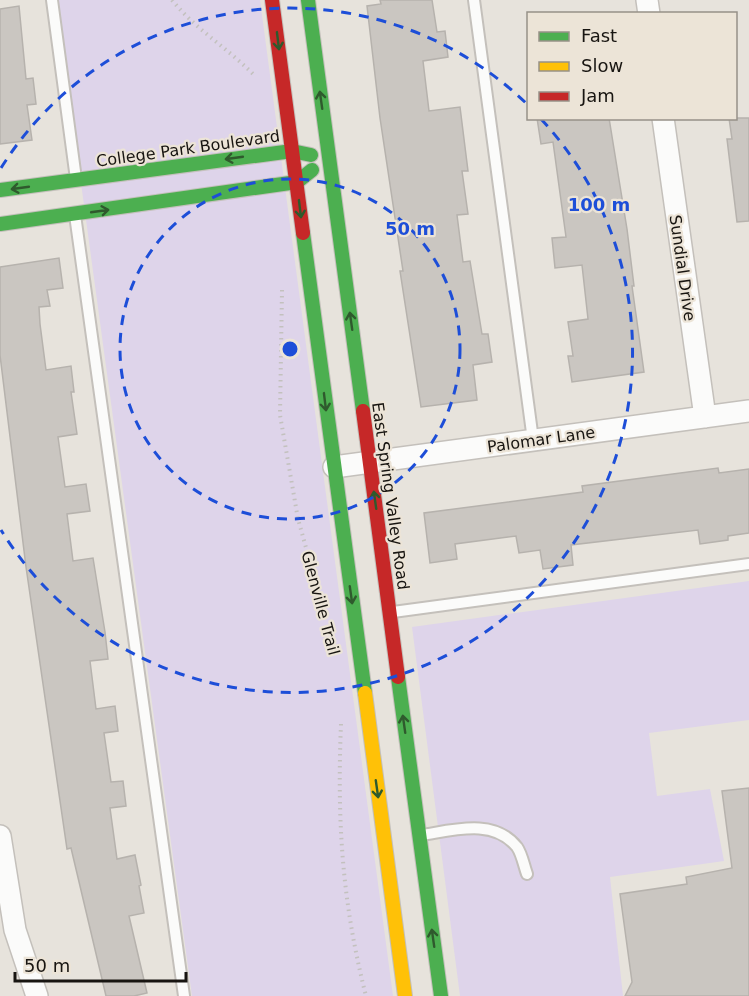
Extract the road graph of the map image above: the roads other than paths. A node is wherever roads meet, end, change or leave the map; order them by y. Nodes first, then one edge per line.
1 (52, 0) edge
2 (272, 0) edge
3 (308, 0) edge
4 (474, 0) edge
5 (663, 120) edge
6 (292, 151) junction
7 (329, 158) junction
8 (76, 179) junction
9 (297, 182) junction
10 (0, 190) edge
11 (75, 215) junction
12 (0, 224) edge
13 (749, 411) edge
14 (705, 417) junction
15 (533, 440) junction
16 (370, 463) junction
17 (334, 467) junction
18 (749, 564) edge
19 (389, 612) junction
20 (419, 835) junction
21 (0, 836) edge
22 (527, 874) dead end
23 (37, 996) edge
24 (184, 996) edge
25 (405, 996) edge
26 (441, 996) edge

1 - 8 lane
2 -> 6 street
7 -> 3 street, East Spring Valley Road
4 - 15 lane
5 - 14 street, Sundial Drive
6 - 7 street, College Park Boulevard
6 -> 8 street, College Park Boulevard
6 - 9 street
7 - 9 street
16 -> 7 street, East Spring Valley Road
8 -> 10 street, College Park Boulevard
11 -> 9 street
9 -> 17 street
11 - 12 street
11 - 24 lane
13 - 14 street, Palomar Lane
14 - 15 street, Palomar Lane
15 - 16 street, Palomar Lane
16 - 17 street, Palomar Lane
19 -> 16 street, East Spring Valley Road
17 -> 25 street
18 - 19 lane
20 -> 19 street, East Spring Valley Road
20 - 22 lane
26 -> 20 street, East Spring Valley Road
21 - 23 street

